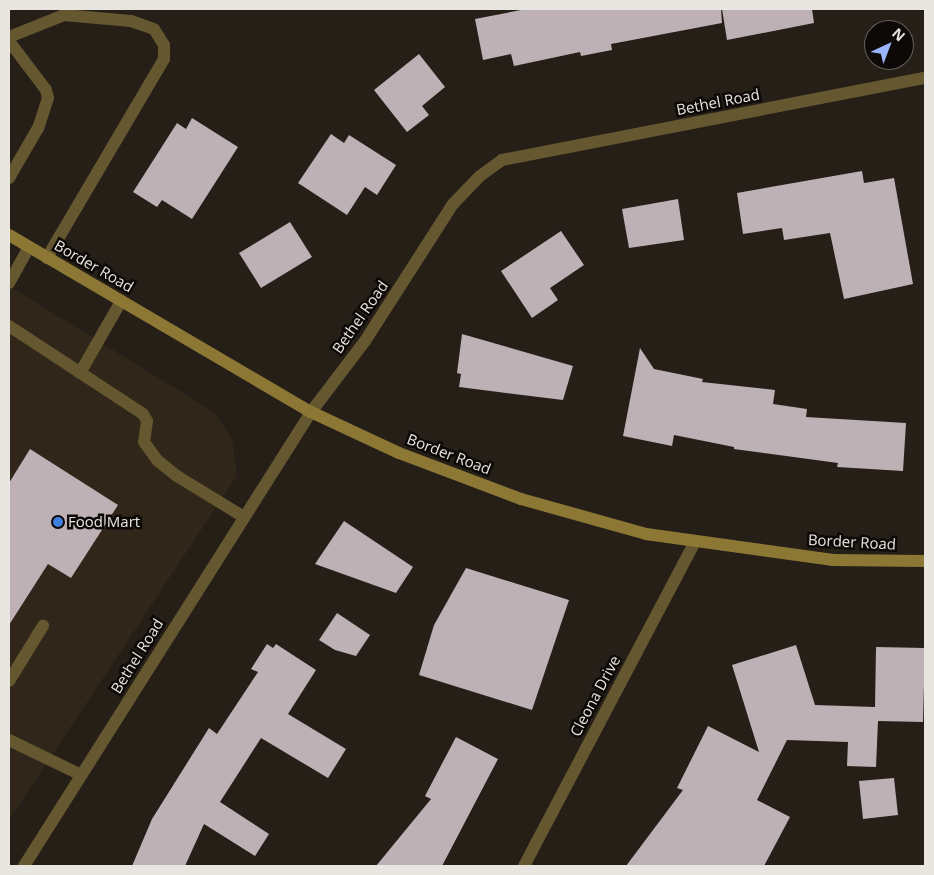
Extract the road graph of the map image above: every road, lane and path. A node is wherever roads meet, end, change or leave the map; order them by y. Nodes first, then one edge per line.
1 (9, 37) edge
2 (9, 41) edge
3 (925, 78) edge
4 (9, 178) edge
5 (9, 234) edge
6 (29, 247) junction
7 (47, 258) junction
8 (9, 283) edge
9 (121, 301) junction
10 (9, 326) edge
11 (80, 372) junction
12 (311, 412) junction
13 (244, 517) junction
14 (695, 541) junction
15 (925, 561) edge
16 (43, 626) dead end
17 (9, 681) edge
18 (9, 740) edge
19 (81, 775) junction
20 (24, 866) edge
21 (524, 866) edge

1 - 7 street
2 - 4 street
3 - 12 street, Bethel Road
5 - 6 street, Border Road
6 - 7 street, Border Road
6 - 8 street
7 - 9 street, Border Road
9 - 11 street
9 - 12 street, Border Road
10 - 11 street
11 - 13 street
12 - 13 street, Bethel Road
12 - 14 street, Border Road
13 - 19 street, Bethel Road
14 - 15 street, Border Road
14 - 21 street, Cleona Drive
16 - 17 street
18 - 19 street
19 - 20 street, Bethel Road

